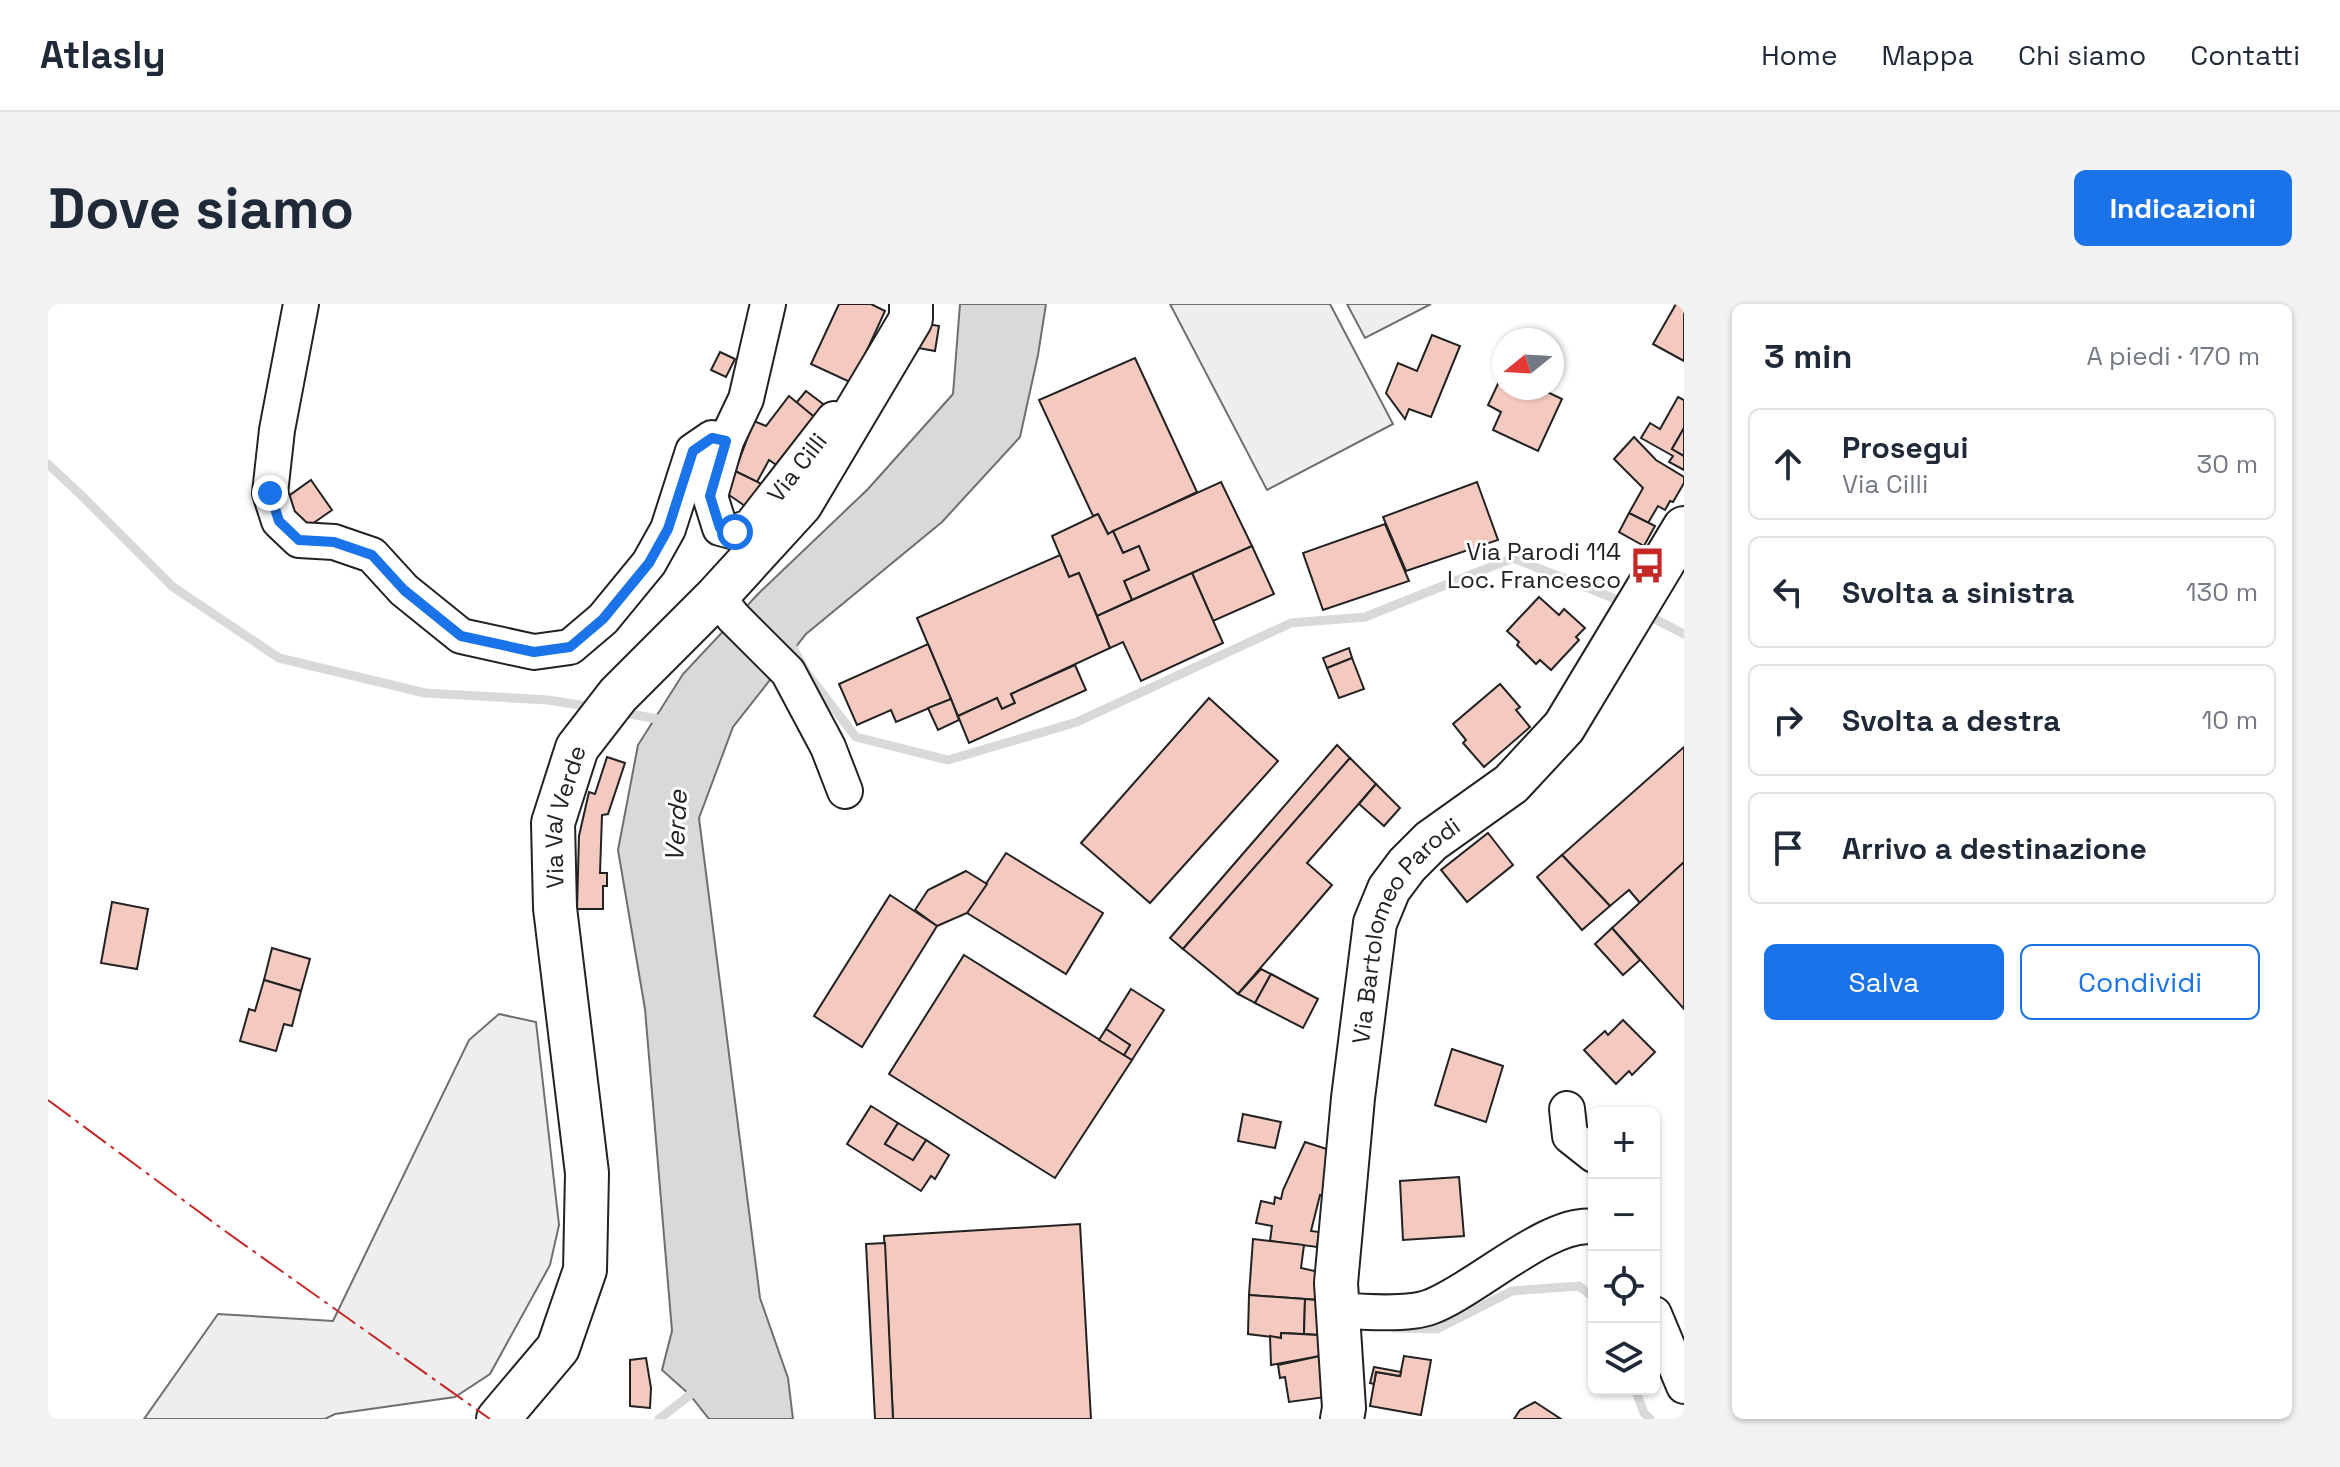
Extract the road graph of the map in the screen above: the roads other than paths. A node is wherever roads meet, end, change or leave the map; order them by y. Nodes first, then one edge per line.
1 (301, 304) edge
2 (768, 304) edge
3 (911, 304) edge
4 (891, 352) junction
5 (726, 441) junction
6 (1684, 528) edge
7 (725, 607) junction
8 (845, 791) dead end
9 (1567, 1109) dead end
10 (1588, 1150) edge
11 (1588, 1226) edge
12 (1338, 1310) junction
13 (1658, 1323) edge
14 (1684, 1386) edge
15 (498, 1419) edge
16 (1342, 1419) edge

1 - 5 street
2 - 5 street, Via Cilli
3 - 4 main road, Via Val Verde
4 - 5 street, Via Cilli
4 - 7 main road, Via Val Verde
6 - 12 main road, Via Bartolomeo Parodi
7 - 8 street
7 - 15 main road, Via Val Verde
9 - 10 street
11 - 12 street
12 - 16 main road, Via Bartolomeo Parodi
13 - 14 street

